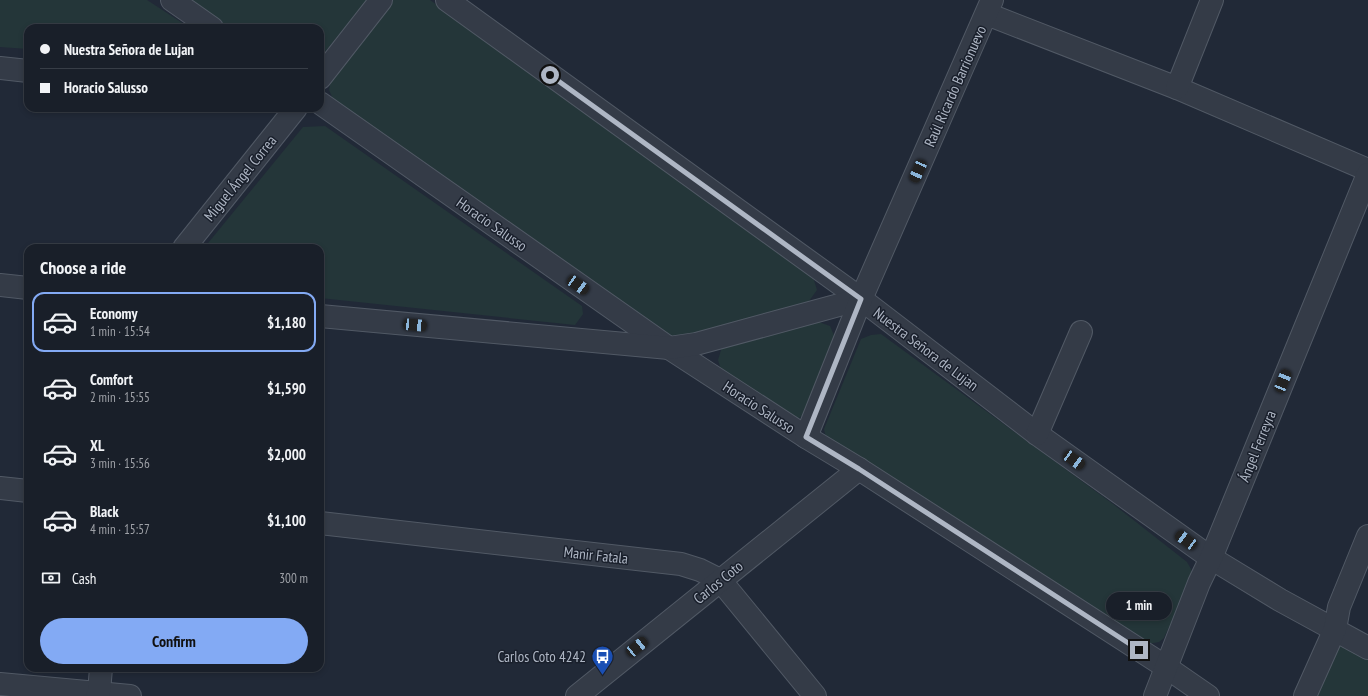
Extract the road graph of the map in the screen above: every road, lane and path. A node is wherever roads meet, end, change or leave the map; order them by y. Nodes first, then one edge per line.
1 (172, 0) edge
2 (381, 0) edge
3 (447, 0) edge
4 (1212, 0) edge
5 (990, 7) edge
6 (206, 24) edge
7 (0, 68) edge
8 (24, 71) edge
9 (324, 73) edge
10 (1177, 88) junction
11 (324, 106) edge
12 (293, 112) edge
13 (1368, 170) edge
14 (1368, 174) edge
15 (187, 244) edge
16 (0, 285) edge
17 (24, 288) edge
18 (861, 299) junction
19 (324, 316) edge
20 (1081, 332) dead end
21 (669, 348) junction
22 (1037, 434) junction
23 (806, 437) junction
24 (859, 469) junction
25 (0, 488) edge
26 (24, 491) edge
27 (324, 523) edge
28 (1368, 536) edge
29 (1211, 558) junction
30 (720, 580) junction
31 (1335, 629) junction
32 (1368, 648) edge
33 (1166, 667) junction
34 (101, 672) edge
35 (0, 684) edge
36 (98, 694) edge
37 (130, 696) edge
38 (577, 696) edge
39 (816, 696) edge
40 (1154, 696) edge
41 (1208, 696) edge
42 (1305, 696) edge

1 - 6 street
2 - 9 street
3 - 18 street, Nuestra Señora de Lujan
4 - 10 street
5 - 10 street
5 - 18 street, Raúl Ricardo Barrionuevo
7 - 8 street
10 - 13 street
11 - 21 street, Horacio Salusso
12 - 15 street, Miguel Ángel Correa
14 - 29 street, Ángel Ferreyra
16 - 17 street
18 - 21 street
18 - 22 street, Nuestra Señora de Lujan
18 - 23 street, Raúl Ricardo Barrionuevo
19 - 21 street
20 - 22 street
21 - 23 street, Horacio Salusso
22 - 29 street, Nuestra Señora de Lujan
23 - 24 street, Horacio Salusso
24 - 30 street, Carlos Coto
24 - 33 street, Horacio Salusso
25 - 26 street
27 - 30 street, Manir Fatala
28 - 31 street
29 - 31 street, Nuestra Señora de Lujan
29 - 33 street, Ángel Ferreyra
30 - 38 street, Carlos Coto
30 - 39 street, Manir Fatala
31 - 32 street, Nuestra Señora de Lujan
31 - 42 street
33 - 40 street, Ángel Ferreyra
33 - 41 street, Horacio Salusso
34 - 36 street
35 - 36 street
36 - 37 street

